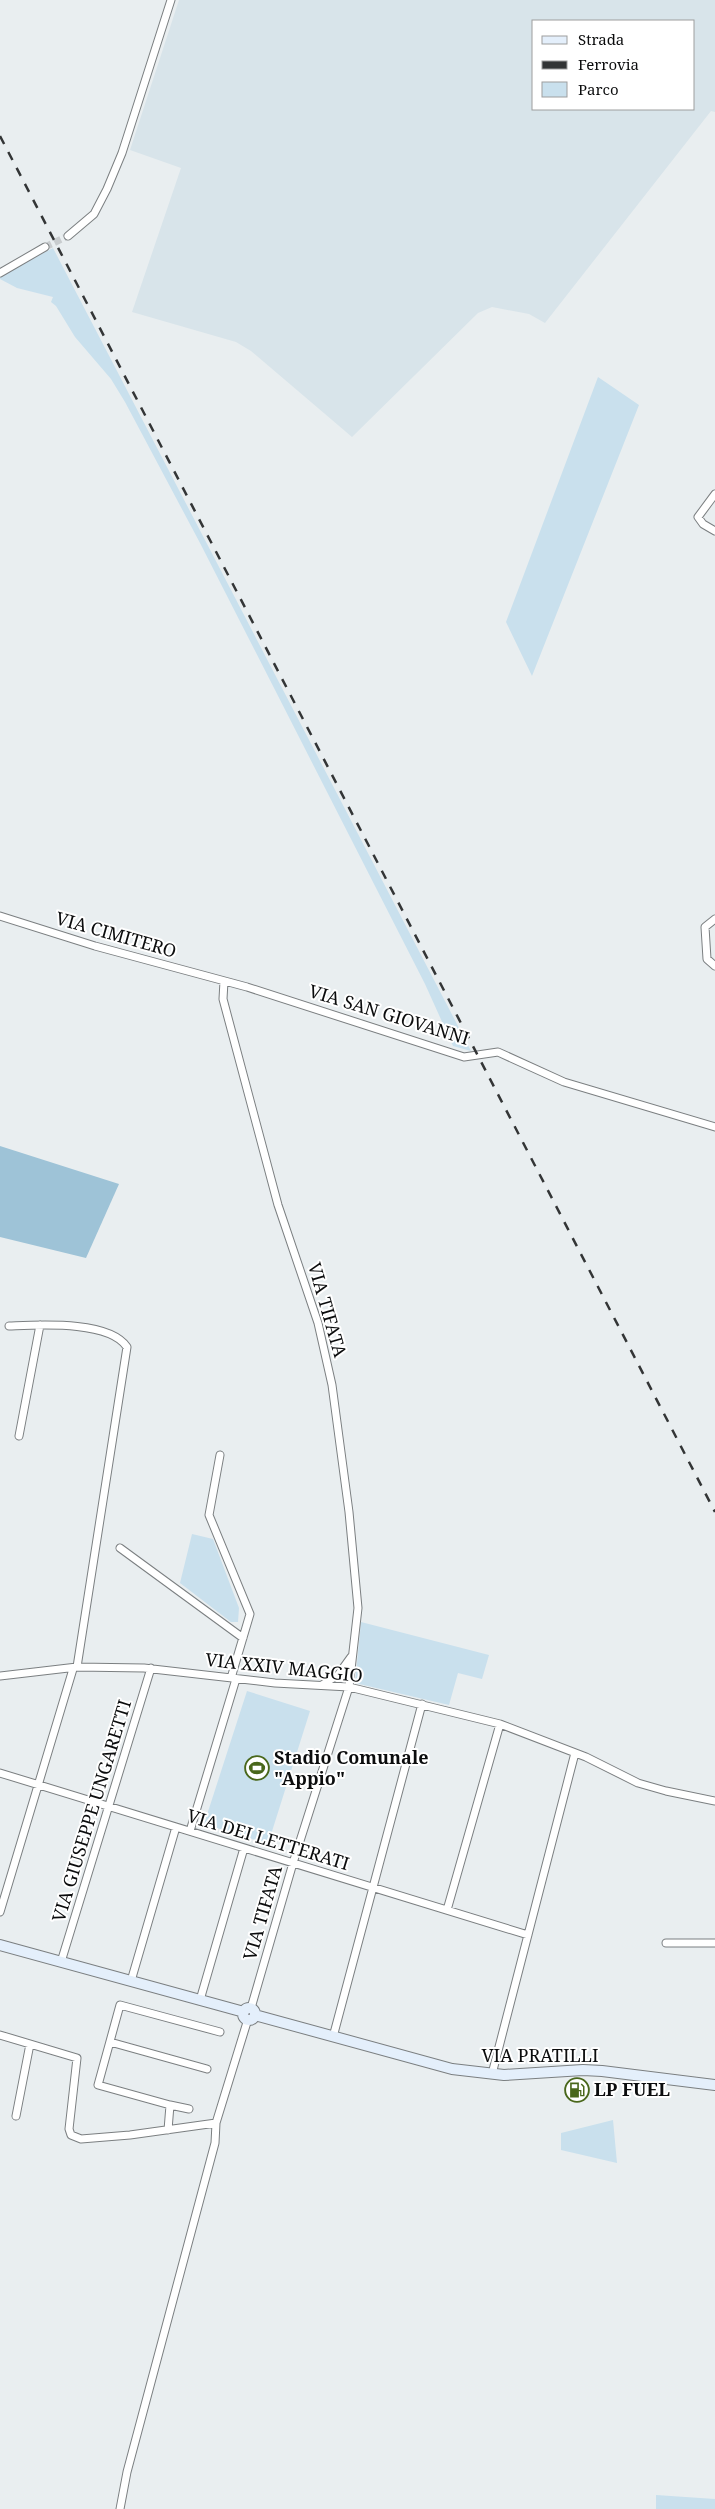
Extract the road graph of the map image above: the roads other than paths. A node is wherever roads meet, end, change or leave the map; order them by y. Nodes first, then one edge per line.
1 (171, 0) edge
2 (68, 236) tunnel mouth
3 (46, 247) tunnel mouth
4 (0, 273) edge
5 (715, 494) edge
6 (715, 531) edge
7 (0, 916) edge
8 (715, 919) edge
9 (715, 966) edge
10 (224, 981) junction
11 (715, 1126) edge
12 (40, 1325) junction
13 (9, 1326) dead end
14 (19, 1436) dead end
15 (220, 1455) dead end
16 (120, 1548) dead end
17 (243, 1638) junction
18 (352, 1654) junction
19 (75, 1668) junction
20 (151, 1668) junction
21 (0, 1676) edge
22 (233, 1678) junction
23 (320, 1686) junction
24 (349, 1687) junction
25 (422, 1704) junction
26 (500, 1724) junction
27 (575, 1753) junction
28 (0, 1773) edge
29 (38, 1785) junction
30 (715, 1801) edge
31 (108, 1806) junction
32 (176, 1827) junction
33 (190, 1832) junction
34 (244, 1848) junction
35 (293, 1863) junction
36 (373, 1888) junction
37 (447, 1910) junction
38 (0, 1912) edge
39 (528, 1935) junction
40 (666, 1942) dead end
41 (715, 1943) edge
42 (0, 1945) edge
43 (61, 1962) junction
44 (131, 1981) junction
45 (200, 2000) junction
46 (250, 2014) junction
47 (220, 2032) dead end
48 (0, 2035) edge
49 (333, 2037) junction
50 (110, 2042) junction
51 (30, 2044) junction
52 (207, 2069) dead end
53 (492, 2074) junction
54 (714, 2087) edge
55 (170, 2104) junction
56 (189, 2109) dead end
57 (16, 2116) dead end
58 (216, 2123) junction
59 (168, 2130) junction
60 (120, 2509) edge

1 - 2 street
3 - 4 street
5 - 6 street
7 - 10 street, VIA CIMITERO
8 - 9 street
10 - 11 street, VIA SAN GIOVANNI
10 - 18 street, VIA TIFATA
12 - 13 street
12 - 14 street
12 - 19 street
15 - 17 street
16 - 17 street
17 - 22 street
18 - 23 street, VIA TIFATA
18 - 24 street, VIA TIFATA
19 - 20 street, VIA XXIV MAGGIO
19 - 21 street, VIA XXIV MAGGIO
19 - 29 street
20 - 22 street, VIA XXIV MAGGIO
20 - 31 street, VIA GIUSEPPE UNGARETTI
22 - 23 street, VIA XXIV MAGGIO
22 - 33 street
23 - 24 street, VIA XXIV MAGGIO
24 - 25 street, VIA XXIV MAGGIO
24 - 35 street, VIA TIFATA
25 - 26 street, VIA XXIV MAGGIO
25 - 36 street
26 - 27 street, VIA XXIV MAGGIO
26 - 37 street
27 - 30 street, VIA XXIV MAGGIO
27 - 39 street
28 - 29 street, VIA DEI LETTERATI
29 - 31 street, VIA DEI LETTERATI
29 - 38 street
31 - 32 street, VIA DEI LETTERATI
31 - 43 street, VIA GIUSEPPE UNGARETTI
32 - 33 street, VIA DEI LETTERATI
32 - 44 street
33 - 34 street, VIA DEI LETTERATI
34 - 35 street, VIA DEI LETTERATI
34 - 45 street
35 - 36 street, VIA DEI LETTERATI
35 - 46 street, VIA TIFATA
36 - 37 street, VIA DEI LETTERATI
36 - 49 street
37 - 39 street, VIA DEI LETTERATI
39 - 53 street
40 - 41 street
42 - 43 street, VIA PRATILLI
43 - 44 street, VIA PRATILLI
44 - 45 street, VIA PRATILLI
45 - 46 street, VIA PRATILLI
46 - 49 street, VIA PRATILLI
46 - 58 street, VIA TIFATA
47 - 50 street
48 - 51 street
49 - 53 street, VIA PRATILLI
50 - 52 street
50 - 55 street
51 - 57 street
51 - 59 street
53 - 54 street, VIA PRATILLI
55 - 56 street
55 - 59 street
58 - 59 street
58 - 60 street, VIA TIFATA

